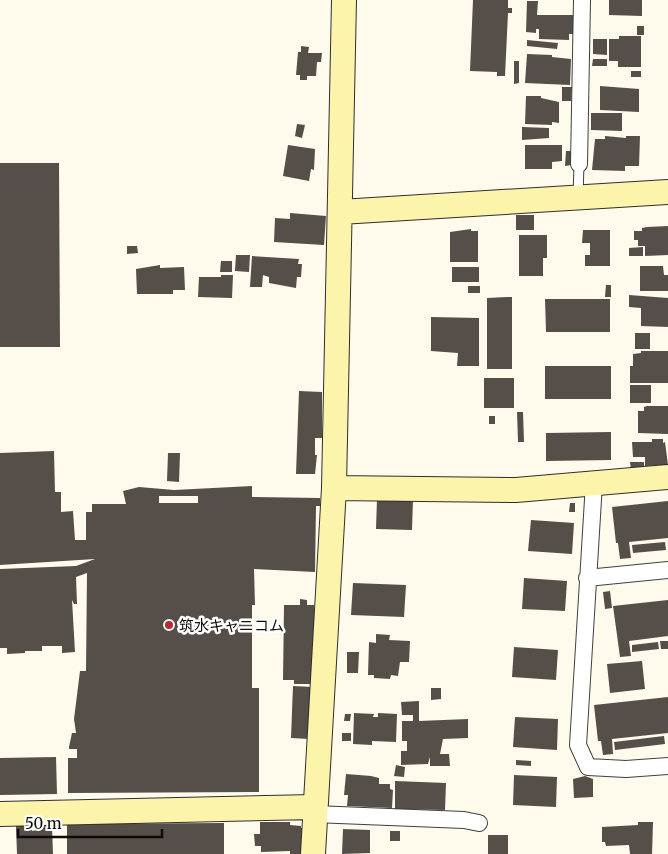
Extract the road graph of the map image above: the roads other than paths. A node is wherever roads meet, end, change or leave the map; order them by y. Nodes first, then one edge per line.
1 (344, 0) edge
2 (582, 0) edge
3 (579, 164) joint
4 (668, 192) edge
5 (578, 198) junction
6 (340, 212) junction
7 (668, 477) edge
8 (594, 483) junction
9 (334, 488) junction
10 (668, 570) edge
11 (587, 578) junction
12 (668, 766) edge
13 (314, 811) junction
14 (0, 814) edge
15 (479, 823) dead end
16 (313, 854) edge

1 - 6 street
2 - 3 street
3 - 5 lane
4 - 5 street
5 - 6 street
6 - 9 street
7 - 8 street
8 - 9 street
8 - 11 street
9 - 13 street
10 - 11 street
11 - 12 street
13 - 14 street
13 - 15 street
13 - 16 street

